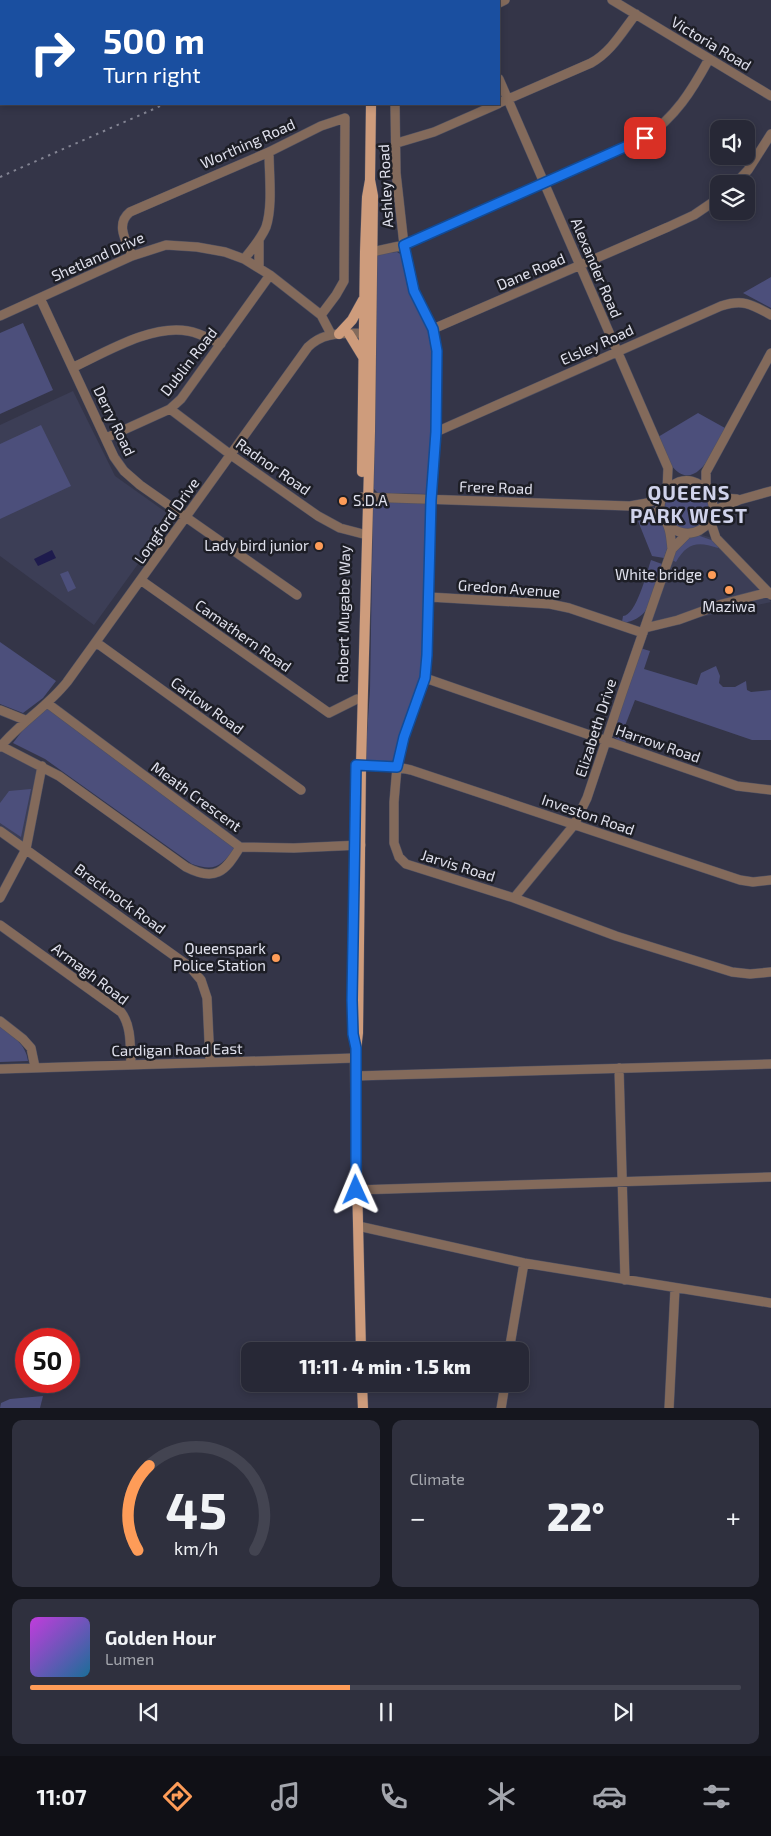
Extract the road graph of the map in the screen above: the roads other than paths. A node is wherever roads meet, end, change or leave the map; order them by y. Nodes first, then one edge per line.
1 (612, 0) edge
2 (636, 14) junction
3 (709, 59) junction
4 (771, 96) edge
5 (501, 102) edge
6 (371, 105) edge
7 (395, 105) edge
8 (494, 105) edge
9 (771, 134) edge
10 (397, 143) junction
11 (269, 152) junction
12 (743, 175) edge
13 (370, 180) junction
14 (544, 182) junction
15 (710, 204) edge
16 (259, 240) junction
17 (404, 245) junction
18 (372, 252) junction
19 (132, 256) junction
20 (244, 259) junction
21 (580, 266) junction
22 (259, 268) junction
23 (270, 275) junction
24 (40, 298) junction
25 (364, 299) junction
26 (321, 315) junction
27 (371, 315) junction
28 (771, 315) edge
29 (0, 316) edge
30 (433, 329) junction
31 (364, 333) junction
32 (339, 334) junction
33 (221, 344) junction
34 (617, 352) junction
35 (771, 353) edge
36 (367, 357) junction
37 (74, 367) junction
38 (170, 409) junction
39 (436, 432) junction
40 (106, 438) junction
41 (231, 455) junction
42 (668, 468) junction
43 (706, 472) junction
44 (688, 481) junction
45 (708, 491) junction
46 (771, 491) edge
47 (665, 493) junction
48 (365, 498) junction
49 (431, 500) junction
50 (739, 500) junction
51 (630, 506) junction
52 (661, 514) junction
53 (712, 516) junction
54 (186, 518) junction
55 (668, 526) junction
56 (691, 533) junction
57 (364, 534) junction
58 (716, 538) junction
59 (672, 549) junction
60 (142, 581) junction
61 (770, 594) edge
62 (297, 595) dead end
63 (429, 598) junction
64 (644, 630) junction
65 (96, 643) junction
66 (425, 678) junction
67 (357, 699) junction
68 (47, 703) junction
69 (0, 710) edge
70 (26, 720) junction
71 (606, 741) junction
72 (0, 746) edge
73 (358, 765) junction
74 (42, 766) junction
75 (397, 767) junction
76 (301, 790) dead end
77 (771, 790) edge
78 (574, 825) junction
79 (0, 831) edge
80 (358, 845) junction
81 (240, 847) junction
82 (26, 849) junction
83 (771, 880) edge
84 (0, 898) edge
85 (514, 898) junction
86 (0, 925) edge
87 (771, 972) edge
88 (0, 1021) edge
89 (355, 1058) junction
90 (210, 1062) junction
91 (771, 1064) edge
92 (131, 1065) junction
93 (35, 1067) junction
94 (0, 1068) edge
95 (619, 1068) junction
96 (355, 1076) junction
97 (771, 1177) edge
98 (622, 1182) junction
99 (356, 1190) junction
100 (358, 1226) junction
101 (524, 1263) junction
102 (625, 1280) junction
103 (675, 1288) junction
104 (771, 1303) edge
105 (361, 1342) edge
106 (511, 1342) edge
107 (362, 1392) edge
108 (504, 1392) edge
109 (363, 1408) edge
110 (501, 1408) edge
111 (669, 1408) edge

1 - 2 street, Victoria Road
2 - 3 street, Victoria Road
2 - 5 street
3 - 4 street, Victoria Road
3 - 14 street
5 - 14 street, Alexander Road
6 - 13 main road, Robert Mugabe Way
7 - 10 street, Ashley Road
8 - 10 street
9 - 12 street
10 - 17 street, Ashley Road
11 - 16 street
11 - 19 street, Worthing Road
11 - 26 street, Worthing Road
13 - 18 main road, Robert Mugabe Way
13 - 25 main road, Robert Mugabe Way
14 - 17 street
14 - 21 street, Alexander Road
15 - 21 street, Dane Road
16 - 20 street
16 - 22 street
17 - 18 street
17 - 30 street, Ashley Road
18 - 27 main road, Robert Mugabe Way
19 - 20 street, Shetland Drive
19 - 24 street, Shetland Drive
20 - 22 street, Shetland Drive
21 - 30 street, Dane Road
21 - 34 street, Alexander Road
22 - 23 street, Shetland Drive
23 - 26 street, Shetland Drive
23 - 33 street, Dublin Road
24 - 29 street, Shetland Drive
24 - 37 street, Derry Road
25 - 31 main road, Robert Mugabe Way
25 - 32 main road
26 - 32 street, Shetland Drive
27 - 31 street
27 - 36 main road, Robert Mugabe Way
28 - 34 street, Elsley Road
30 - 39 street, Ashley Road
31 - 32 street, Longford Drive
31 - 36 main road, Robert Mugabe Way
32 - 36 main road
32 - 41 street, Longford Drive
33 - 37 street
33 - 38 street, Dublin Road
34 - 39 street, Elsley Road
34 - 42 street, Alexander Road
35 - 43 street
36 - 48 main road, Robert Mugabe Way
37 - 40 street, Derry Road
38 - 40 street, Dublin Road
38 - 41 street, Radnor Road
39 - 49 street, Ashley Road
40 - 54 street, Derry Road
41 - 54 street, Longford Drive
41 - 57 street, Radnor Road
42 - 44 street, Alexander Road
42 - 47 street, Alexander Road
43 - 44 street
43 - 45 street
44 - 45 street
44 - 47 street
45 - 50 street
45 - 53 street
46 - 50 street
47 - 51 street, Frere Road
47 - 52 street
48 - 49 street, Frere Road
48 - 57 main road, Robert Mugabe Way
49 - 51 street, Frere Road
49 - 63 street, Jarvis Road
50 - 53 street
51 - 52 street, Frere Road
52 - 55 street
53 - 56 street
53 - 58 street
54 - 60 street, Longford Drive
54 - 62 street, Derry Road
55 - 56 street
55 - 59 street, Elizabeth Drive
56 - 58 street
56 - 59 street, Elizabeth Drive
57 - 67 main road, Robert Mugabe Way
57 - 73 main road, Robert Mugabe Way
58 - 61 street
59 - 64 street, Elizabeth Drive
60 - 65 street, Longford Drive
60 - 67 street, Camathern Road
61 - 64 street
63 - 64 street, Gredon Avenue
63 - 66 street, Jarvis Road
64 - 71 street, Elizabeth Drive
65 - 68 street, Longford Drive
65 - 76 street, Carlow Road
66 - 71 street, Harrow Road
66 - 75 street, Jarvis Road
67 - 73 main road, Robert Mugabe Way
68 - 70 street, Longford Drive
68 - 81 street, Meath Crescent
69 - 70 street
70 - 72 street, Longford Drive
71 - 77 street, Harrow Road
71 - 78 street, Elizabeth Drive
72 - 74 street, Meath Crescent
73 - 75 street, Investon Road
73 - 80 main road, Robert Mugabe Way
74 - 81 street, Meath Crescent
74 - 82 street
75 - 78 street, Investon Road
75 - 85 street, Jarvis Road
78 - 83 street, Investon Road
78 - 85 street, Elizabeth Drive
79 - 82 street, Brecknock Road
80 - 81 street
80 - 89 main road, Robert Mugabe Way
82 - 84 street
82 - 90 street, Brecknock Road
85 - 87 street, Jarvis Road
86 - 92 street, Armagh Road
88 - 93 street
89 - 90 street, Cardigan Road East
89 - 96 main road, Robert Mugabe Way
90 - 92 street, Cardigan Road East
91 - 95 street
92 - 93 street, Cardigan Road East
93 - 94 street, Cardigan Road East
95 - 96 street
95 - 98 street
96 - 99 main road, Robert Mugabe Way
97 - 98 street
98 - 99 street
98 - 102 street
99 - 100 main road, Robert Mugabe Way
100 - 101 street
100 - 105 main road, Robert Mugabe Way
101 - 102 street
101 - 106 street
102 - 103 street
103 - 104 street
103 - 111 street
107 - 109 main road
108 - 110 street

